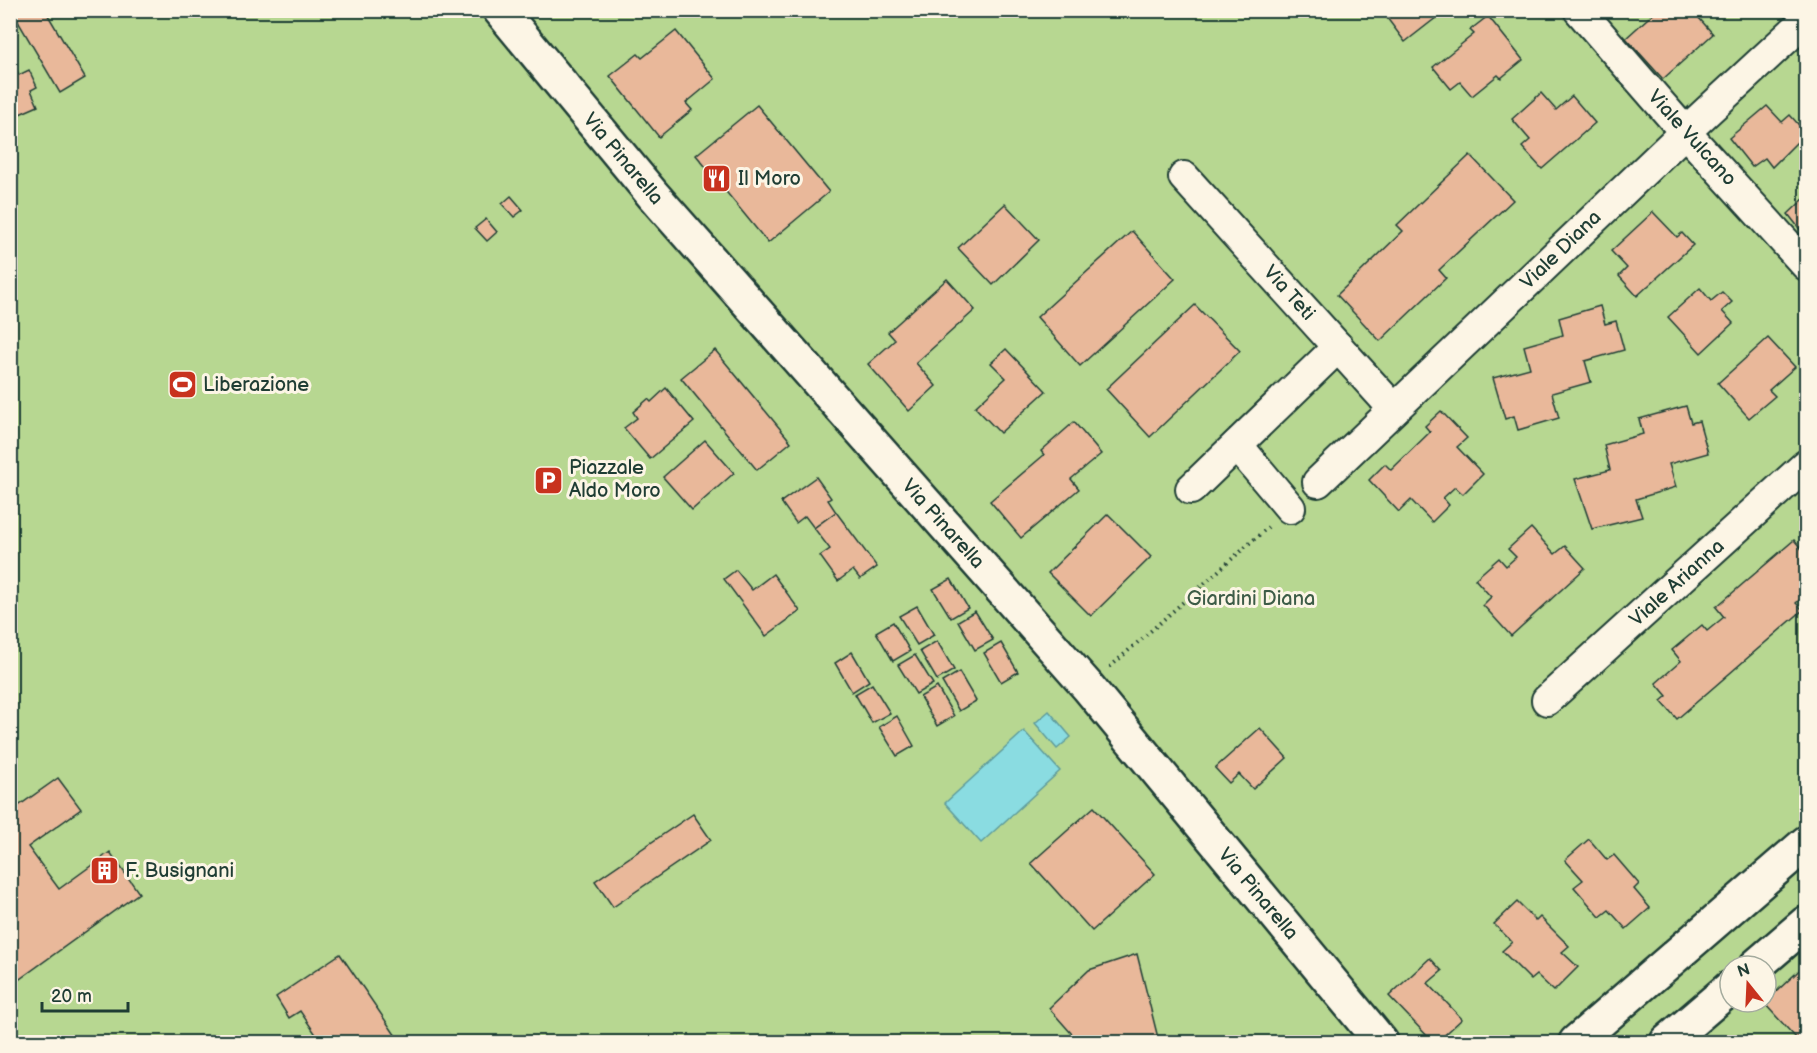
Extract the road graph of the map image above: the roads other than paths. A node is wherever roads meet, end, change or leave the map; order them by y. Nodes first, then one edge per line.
1 (500, 10) edge
2 (1579, 10) edge
3 (1806, 20) edge
4 (1685, 132) junction
5 (1184, 177) dead end
6 (1806, 265) edge
7 (1338, 347) junction
8 (1394, 409) junction
9 (1237, 445) junction
10 (1806, 465) edge
11 (1318, 482) dead end
12 (1191, 489) dead end
13 (1290, 508) road end
14 (1546, 700) dead end
15 (1806, 843) edge
16 (1806, 923) edge
17 (1770, 954) edge
18 (1718, 998) edge
19 (1381, 1042) edge
20 (1576, 1042) edge
21 (1667, 1042) edge

1 - 19 street, Via Pinarella
2 - 4 street, Viale Vulcano
3 - 4 street, Viale Diana
4 - 6 street, Viale Vulcano
4 - 8 street, Viale Diana
5 - 7 street, Via Teti
7 - 8 street, Via Teti
7 - 9 street
8 - 11 street, Viale Diana
9 - 12 street
9 - 13 street
10 - 14 street, Viale Arianna
15 - 20 street
16 - 17 street
18 - 21 street

